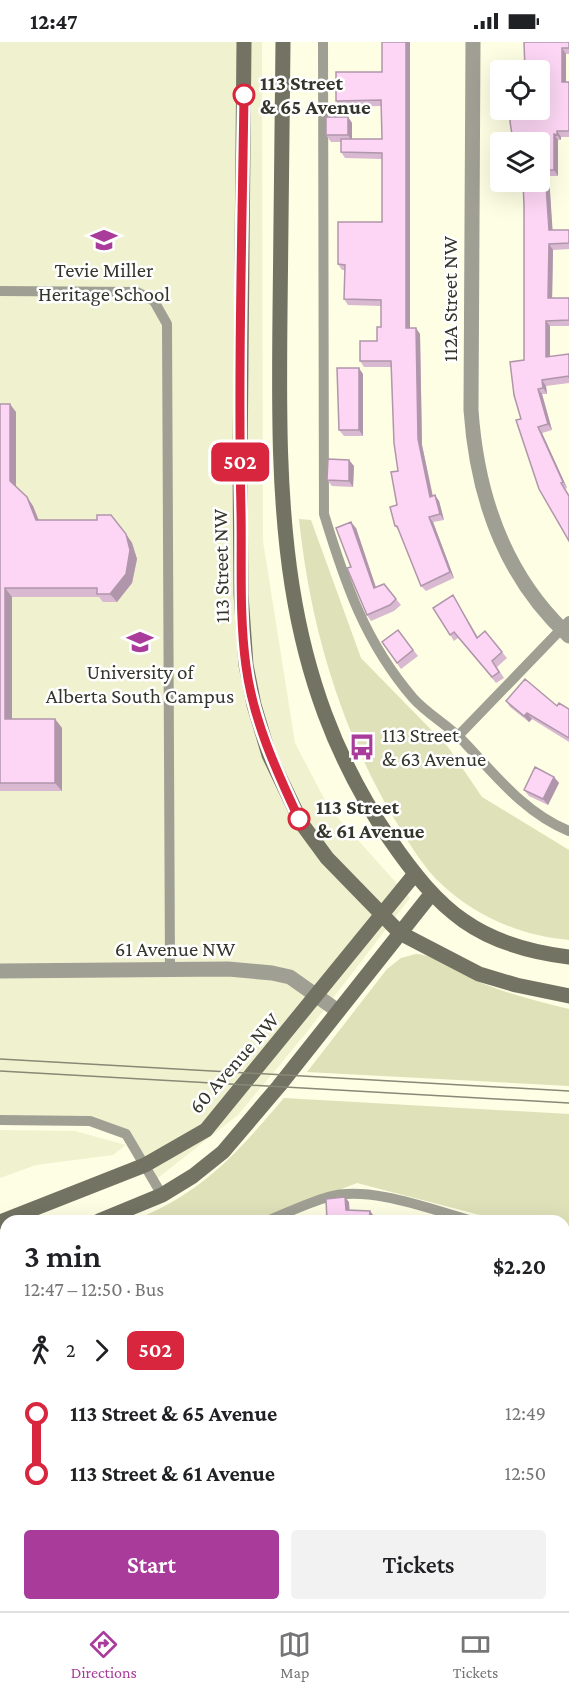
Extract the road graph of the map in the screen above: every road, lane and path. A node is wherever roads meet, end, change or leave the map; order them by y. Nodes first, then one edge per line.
1 (244, 42) edge
2 (283, 42) edge
3 (323, 42) edge
4 (473, 42) edge
5 (0, 291) edge
6 (566, 629) edge
7 (458, 736) junction
8 (569, 831) edge
9 (414, 875) junction
10 (432, 893) junction
11 (383, 914) junction
12 (400, 933) junction
13 (569, 957) edge
14 (170, 970) junction
15 (0, 971) edge
16 (319, 995) junction
17 (569, 996) edge
18 (339, 1011) junction
19 (0, 1120) edge
20 (145, 1165) junction
21 (162, 1195) junction
22 (18, 1215) edge
23 (114, 1215) edge
24 (282, 1215) edge
25 (450, 1215) edge

1 - 11 main road, 113 Street NW
2 - 9 main road
3 - 7 lane
4 - 6 street, 112A Street NW
5 - 14 lane
6 - 7 lane
7 - 8 lane
9 - 10 main road
9 - 11 main road, 60 Avenue NW
10 - 12 main road
10 - 13 main road
11 - 12 main road, 113 Street NW
11 - 16 main road, 60 Avenue NW
12 - 17 main road
12 - 18 main road
14 - 15 street, 61 Avenue NW
14 - 16 street, 61 Avenue NW
16 - 18 street, 61 Avenue NW
16 - 20 main road, 60 Avenue NW
18 - 21 main road
19 - 20 lane
20 - 21 lane
20 - 22 main road, 60 Avenue NW
21 - 23 main road
24 - 25 lane

